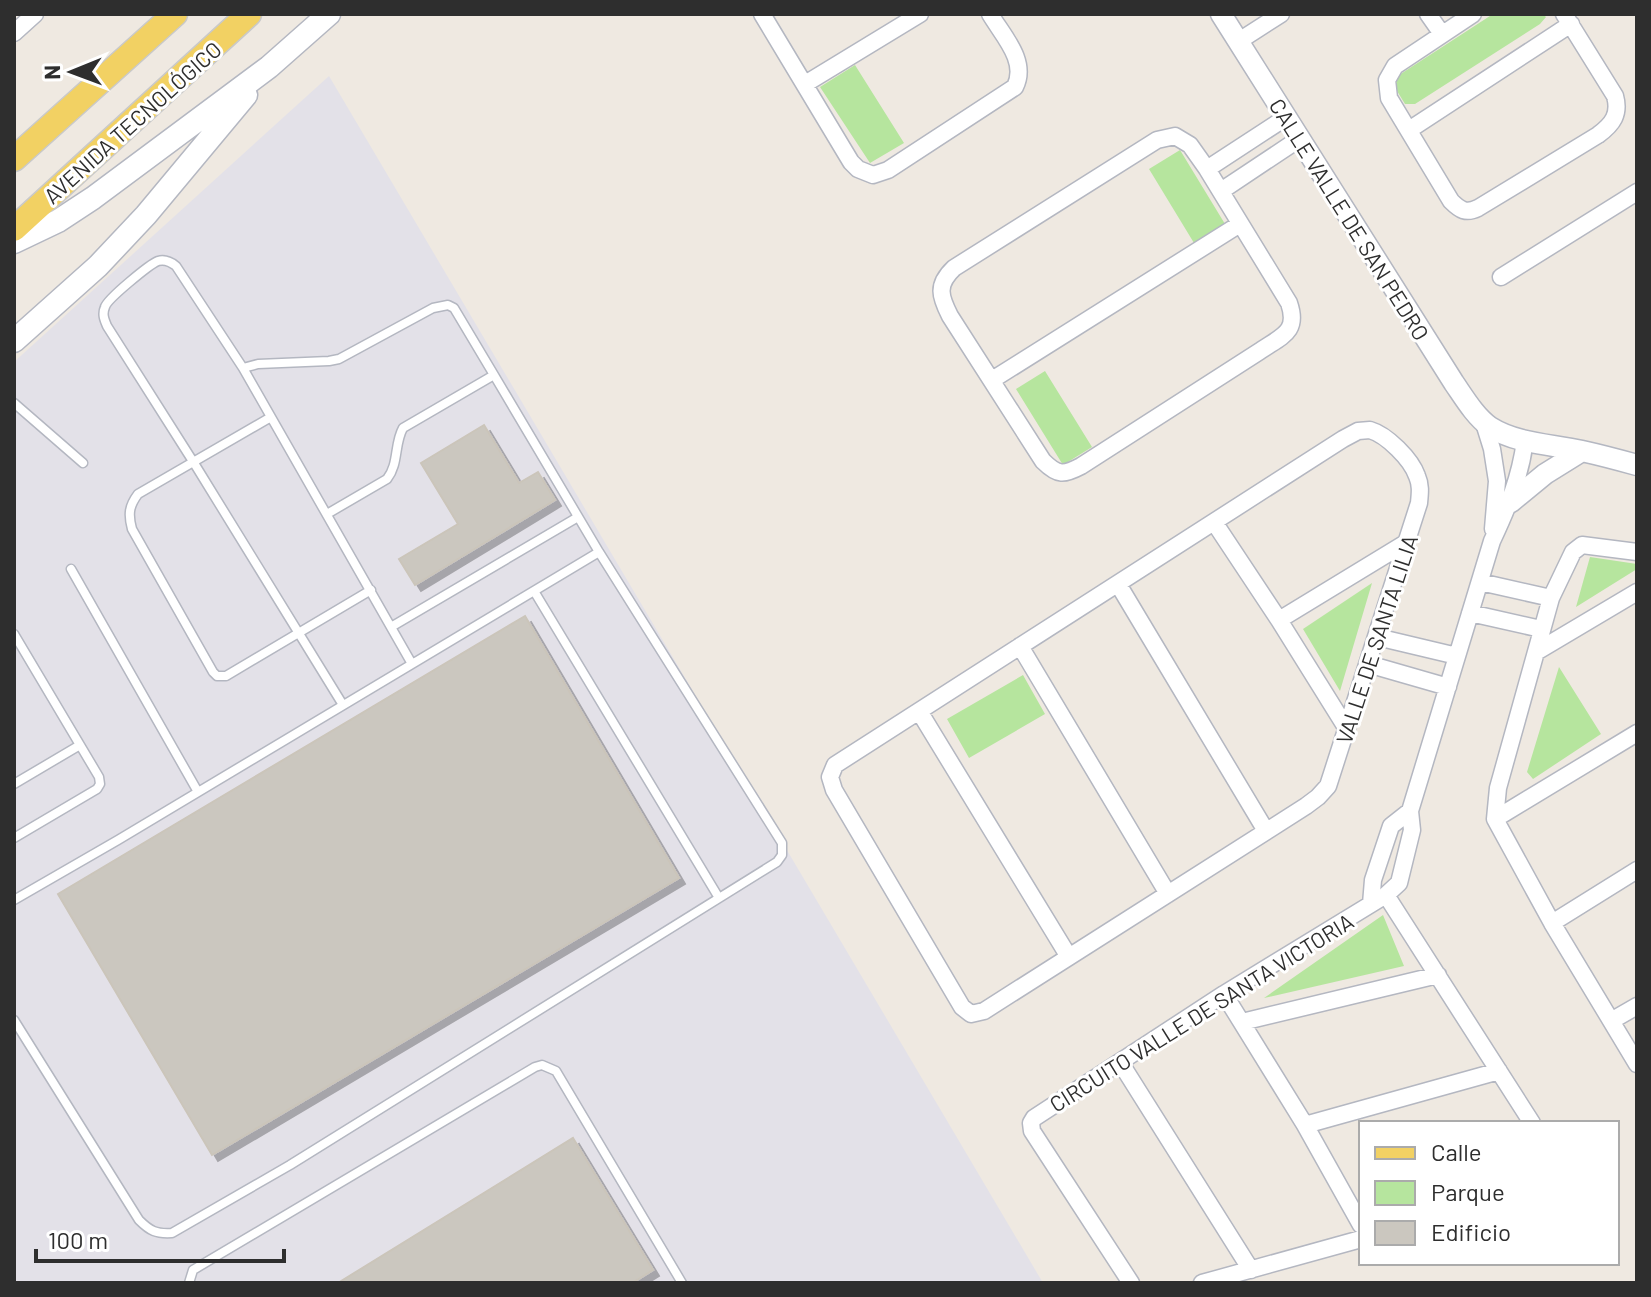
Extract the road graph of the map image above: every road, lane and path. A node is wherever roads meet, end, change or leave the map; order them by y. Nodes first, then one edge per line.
1 (35, 14) edge
2 (175, 14) edge
3 (249, 14) edge
4 (329, 14) edge
5 (762, 14) edge
6 (920, 14) edge
7 (990, 14) edge
8 (1221, 14) edge
9 (1281, 14) edge
10 (1428, 14) edge
11 (1463, 17) edge
12 (1567, 19) edge
13 (14, 33) edge
14 (1442, 34) junction
15 (1239, 41) junction
16 (269, 67) junction
17 (805, 84) junction
18 (1285, 118) junction
19 (1409, 130) junction
20 (1299, 139) junction
21 (14, 159) edge
22 (1207, 169) junction
23 (1221, 191) junction
24 (1637, 192) edge
25 (1240, 224) junction
26 (14, 229) edge
27 (14, 242) edge
28 (1501, 277) dead end
29 (14, 341) edge
30 (243, 368) junction
31 (494, 375) junction
32 (992, 380) junction
33 (14, 403) edge
34 (271, 417) junction
35 (1483, 420) junction
36 (1525, 441) junction
37 (1582, 451) junction
38 (83, 463) dead end
39 (194, 463) junction
40 (1637, 465) edge
41 (1511, 502) junction
42 (327, 514) junction
43 (578, 517) junction
44 (1214, 522) junction
45 (1492, 541) junction
46 (1407, 542) junction
47 (599, 552) junction
48 (1637, 552) edge
49 (71, 569) dead end
50 (1480, 582) junction
51 (1118, 584) junction
52 (371, 590) junction
53 (534, 591) junction
54 (1637, 592) edge
55 (1551, 598) junction
56 (1470, 613) junction
57 (1279, 620) junction
58 (391, 627) junction
59 (1541, 629) junction
60 (299, 632) junction
61 (14, 634) edge
62 (1377, 637) junction
63 (1020, 646) junction
64 (1536, 652) junction
65 (1457, 656) junction
66 (412, 664) junction
67 (1368, 664) junction
68 (1448, 687) junction
69 (343, 705) junction
70 (919, 711) junction
71 (1347, 729) junction
72 (1637, 733) edge
73 (80, 745) junction
74 (14, 784) edge
75 (198, 792) junction
76 (1410, 811) junction
77 (1495, 819) junction
78 (1266, 831) junction
79 (14, 838) edge
80 (1637, 870) edge
81 (1168, 894) junction
82 (719, 898) junction
83 (1378, 899) junction
84 (14, 900) edge
85 (1552, 923) junction
86 (1069, 957) junction
87 (1438, 975) junction
88 (1224, 994) junction
89 (1637, 1006) edge
90 (14, 1020) edge
91 (1611, 1021) junction
92 (1242, 1022) junction
93 (1120, 1062) junction
94 (1637, 1064) edge
95 (1499, 1071) junction
96 (1531, 1121) edge
97 (1305, 1125) junction
98 (1359, 1221) edge
99 (1359, 1240) edge
100 (1251, 1270) junction
101 (189, 1283) edge
102 (682, 1283) edge
103 (1131, 1283) edge
104 (1202, 1283) edge

1 - 13 street
2 - 21 main road
3 - 26 main road, AVENIDA TECNOLÓGICO
4 - 16 main road
5 - 17 street
6 - 17 street
7 - 17 street
8 - 15 street, CALLE VALLE DE SAN PEDRO
9 - 15 street
10 - 14 street
11 - 14 street
12 - 19 street
12 - 19 street
14 - 19 street
15 - 18 street, CALLE VALLE DE SAN PEDRO
16 - 27 main road
16 - 29 main road
18 - 20 street, CALLE VALLE DE SAN PEDRO
18 - 22 street
20 - 23 street
20 - 35 street, CALLE VALLE DE SAN PEDRO
22 - 23 street
22 - 32 street
23 - 25 street
24 - 28 street
25 - 32 street
25 - 32 street
30 - 31 lane
30 - 34 lane
30 - 39 lane
31 - 42 lane
31 - 43 lane
33 - 38 lane
34 - 39 lane
34 - 42 lane
35 - 36 street, CALLE VALLE DE SAN PEDRO
35 - 45 street, CALLE VALLE DE SAN PEDRO
36 - 37 street, CALLE VALLE DE SAN PEDRO
36 - 41 street, CIRCUITO VALLE DE SANTA VICTORIA
37 - 40 street, CALLE VALLE DE SAN PEDRO
37 - 41 street
39 - 60 lane
39 - 60 lane
41 - 45 street, CIRCUITO VALLE DE SANTA VICTORIA
42 - 52 lane
43 - 47 lane
43 - 58 lane
44 - 46 street, VALLE DE SANTA LILIA
44 - 51 street, VALLE DE SANTA LILIA
44 - 57 street
45 - 50 street, CIRCUITO VALLE DE SANTA VICTORIA
46 - 57 street
46 - 62 street, VALLE DE SANTA LILIA
47 - 53 lane
47 - 82 lane
48 - 55 street
49 - 75 lane
50 - 55 street
50 - 56 street, CIRCUITO VALLE DE SANTA VICTORIA
51 - 63 street, VALLE DE SANTA LILIA
51 - 78 street
52 - 58 lane
52 - 60 lane
53 - 66 lane
53 - 82 lane
54 - 64 street
55 - 59 street
56 - 59 street
56 - 65 street, CIRCUITO VALLE DE SANTA VICTORIA
57 - 71 street
58 - 66 lane
59 - 64 street
60 - 69 lane
61 - 73 lane
62 - 65 street
62 - 67 street, VALLE DE SANTA LILIA
63 - 70 street, VALLE DE SANTA LILIA
63 - 81 street
64 - 77 street
65 - 68 street, CIRCUITO VALLE DE SANTA VICTORIA
66 - 69 lane
67 - 68 street
67 - 71 street, VALLE DE SANTA LILIA
68 - 76 street, CIRCUITO VALLE DE SANTA VICTORIA
69 - 75 lane
70 - 86 street
70 - 86 street, VALLE DE SANTA LILIA
71 - 78 street, VALLE DE SANTA LILIA
72 - 77 street
73 - 74 lane
73 - 79 lane
75 - 84 lane
76 - 83 street, CIRCUITO VALLE DE SANTA VICTORIA
76 - 83 street, CIRCUITO VALLE DE SANTA VICTORIA
77 - 85 street
78 - 81 street, VALLE DE SANTA LILIA
80 - 85 street
81 - 86 street, VALLE DE SANTA LILIA
82 - 90 lane
83 - 87 street
83 - 88 street, CIRCUITO VALLE DE SANTA VICTORIA
85 - 91 street
87 - 92 street
87 - 95 street
88 - 92 street
88 - 93 street, CIRCUITO VALLE DE SANTA VICTORIA
89 - 91 street
91 - 94 street
92 - 97 street
93 - 100 street
93 - 103 street, CIRCUITO VALLE DE SANTA VICTORIA
95 - 96 street
95 - 97 street
97 - 98 street
99 - 100 street
100 - 104 street
101 - 102 lane

